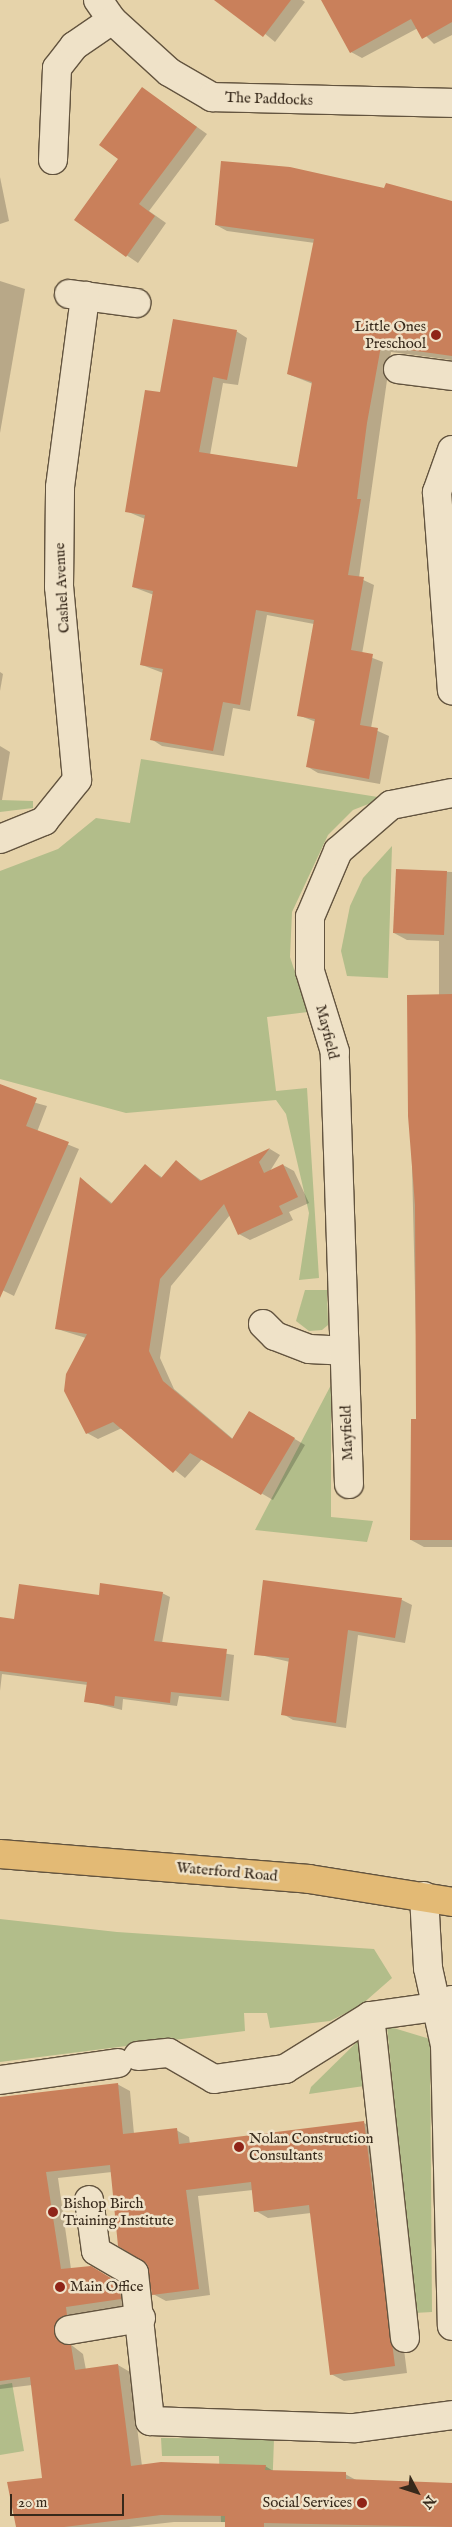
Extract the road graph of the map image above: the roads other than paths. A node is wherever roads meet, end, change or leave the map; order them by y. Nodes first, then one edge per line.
1 (105, 10) edge
2 (452, 103) edge
3 (53, 160) dead end
4 (136, 303) dead end
5 (398, 368) dead end
6 (452, 376) edge
7 (452, 450) edge
8 (452, 690) edge
9 (452, 793) edge
10 (0, 839) edge
11 (263, 1324) dead end
12 (344, 1351) junction
13 (349, 1484) dead end
14 (0, 1854) edge
15 (424, 1896) junction
16 (452, 1902) edge
17 (444, 2003) edge
18 (370, 2016) junction
19 (0, 2080) edge
20 (89, 2200) dead end
21 (141, 2318) junction
22 (452, 2326) edge
23 (68, 2330) dead end
24 (405, 2338) dead end
25 (452, 2415) edge

1 - 2 street, The Paddocks
1 - 3 street, The Paddocks
4 - 10 street, Cashel Avenue
5 - 6 street
7 - 8 street
9 - 12 street, Mayfield
11 - 12 street
12 - 13 street, Mayfield
14 - 15 main road, Waterford Road
15 - 16 main road, Waterford Road
15 - 17 street
17 - 18 street
17 - 22 street
18 - 19 street
18 - 24 street
20 - 21 street
21 - 23 street
21 - 25 street

